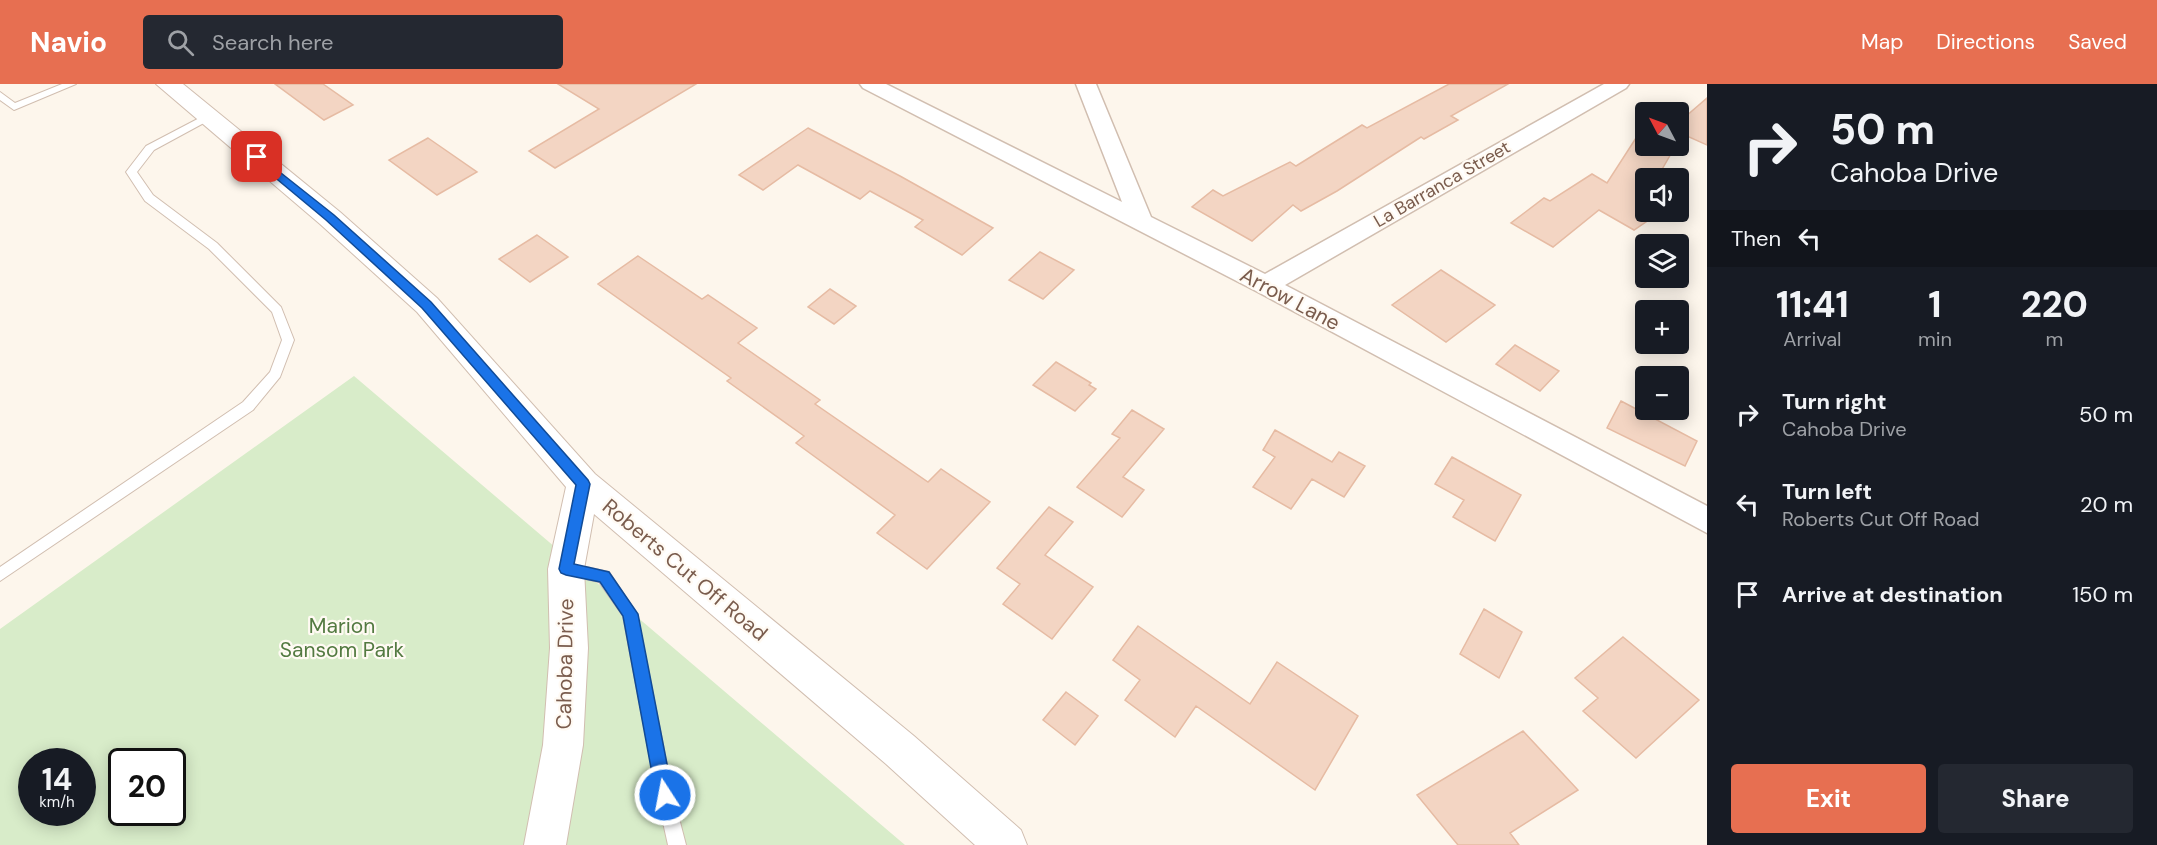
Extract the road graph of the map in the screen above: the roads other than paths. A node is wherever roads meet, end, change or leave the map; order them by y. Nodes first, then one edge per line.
1 (71, 84) edge
2 (168, 84) edge
3 (870, 84) edge
4 (1086, 84) edge
5 (1619, 84) edge
6 (0, 95) edge
7 (209, 116) junction
8 (1141, 222) junction
9 (1265, 285) junction
10 (583, 484) junction
11 (1707, 520) edge
12 (566, 569) junction
13 (0, 575) edge
14 (545, 845) edge
15 (677, 845) edge
16 (1006, 845) edge

1 - 6 lane
2 - 7 street, Roberts Cut Off Road
3 - 8 street, Arrow Lane
4 - 8 street
5 - 9 street, La Barranca Street
7 - 10 street, Roberts Cut Off Road
7 - 13 lane
8 - 9 street, Arrow Lane
9 - 11 street, Arrow Lane
10 - 12 street, Cahoba Drive
10 - 16 street, Roberts Cut Off Road
12 - 14 street, Cahoba Drive
12 - 15 lane

